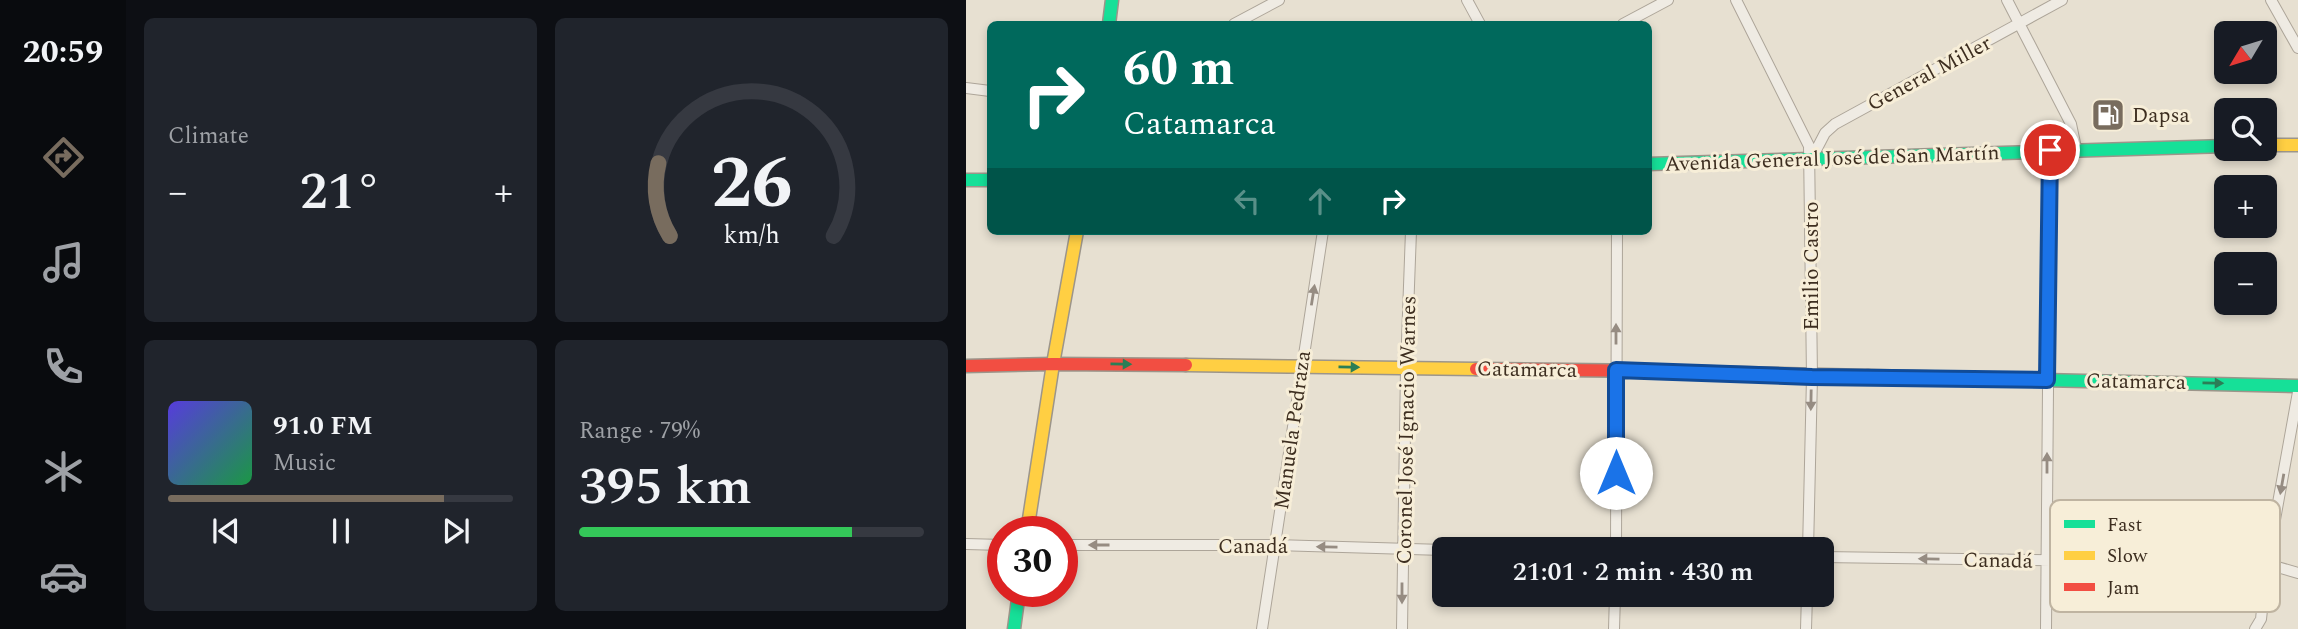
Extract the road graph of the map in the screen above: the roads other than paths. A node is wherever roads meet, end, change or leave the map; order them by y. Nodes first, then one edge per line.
1 (1112, 0) edge
2 (1279, 0) edge
3 (1467, 0) edge
4 (1668, 0) edge
5 (1737, 0) edge
6 (2007, 0) edge
7 (2062, 0) edge
8 (2271, 0) edge
9 (1109, 21) edge
10 (1240, 21) edge
11 (1478, 21) edge
12 (1629, 21) edge
13 (2020, 23) junction
14 (2298, 48) edge
15 (966, 88) edge
16 (987, 91) edge
17 (2277, 145) edge
18 (2298, 145) edge
19 (2214, 146) edge
20 (2076, 148) junction
21 (2050, 150) junction
22 (1811, 160) junction
23 (1652, 164) edge
24 (966, 180) edge
25 (987, 180) edge
26 (1076, 235) edge
27 (1322, 235) edge
28 (1411, 235) edge
29 (1617, 235) edge
30 (1053, 364) junction
31 (966, 366) edge
32 (1301, 366) junction
33 (1406, 368) junction
34 (1616, 370) junction
35 (1812, 377) junction
36 (2047, 380) junction
37 (2298, 386) edge
38 (2298, 392) edge
39 (2279, 500) edge
40 (1029, 516) edge
41 (1616, 537) edge
42 (1808, 537) edge
43 (966, 544) edge
44 (987, 545) edge
45 (1078, 545) edge
46 (1275, 545) junction
47 (1402, 548) junction
48 (1432, 549) edge
49 (1834, 557) edge
50 (2047, 561) junction
51 (2050, 561) edge
52 (2280, 568) edge
53 (2298, 573) edge
54 (1017, 607) edge
55 (1615, 607) edge
56 (1807, 607) edge
57 (2262, 612) edge
58 (1014, 629) edge
59 (1262, 629) edge
60 (1402, 629) edge
61 (1614, 629) edge
62 (1806, 629) edge
63 (2046, 629) edge
64 (2255, 629) edge

1 - 9 street
2 - 10 street
3 - 11 street
4 - 12 street
5 - 22 street, Emilio Castro
6 - 13 street
7 - 13 street, General Miller
8 - 14 street
13 - 20 street
13 - 22 street, General Miller
15 - 16 street
17 - 18 street
19 - 20 street, Avenida General José de San Martín
20 - 21 street, Avenida General José de San Martín
21 - 22 street, Avenida General José de San Martín
21 - 36 street
22 - 23 street, Avenida General José de San Martín
22 - 35 street, Emilio Castro
24 - 25 street
26 - 30 street
32 -> 27 street, Manuela Pedraza
28 - 33 street, Coronel José Ignacio Warnes
34 -> 29 street
30 - 31 street, Catamarca
30 -> 32 street, Catamarca
30 - 40 street
32 -> 33 street, Catamarca
32 - 46 street, Manuela Pedraza
33 - 34 street, Catamarca
33 - 47 street, Coronel José Ignacio Warnes
34 - 35 street, Catamarca
34 - 41 street
35 - 36 street, Catamarca
35 -> 42 street, Emilio Castro
36 -> 37 street, Catamarca
50 -> 36 street
38 -> 39 street
43 - 44 street
46 -> 45 street, Canadá
47 -> 46 street, Canadá
46 - 59 street, Manuela Pedraza
47 - 48 street, Canadá
47 -> 60 street, Coronel José Ignacio Warnes
50 -> 49 street, Canadá
50 - 51 street, Canadá
50 - 63 street
52 - 53 street, Canadá
54 - 58 street
55 - 61 street
56 - 62 street
57 - 64 street

